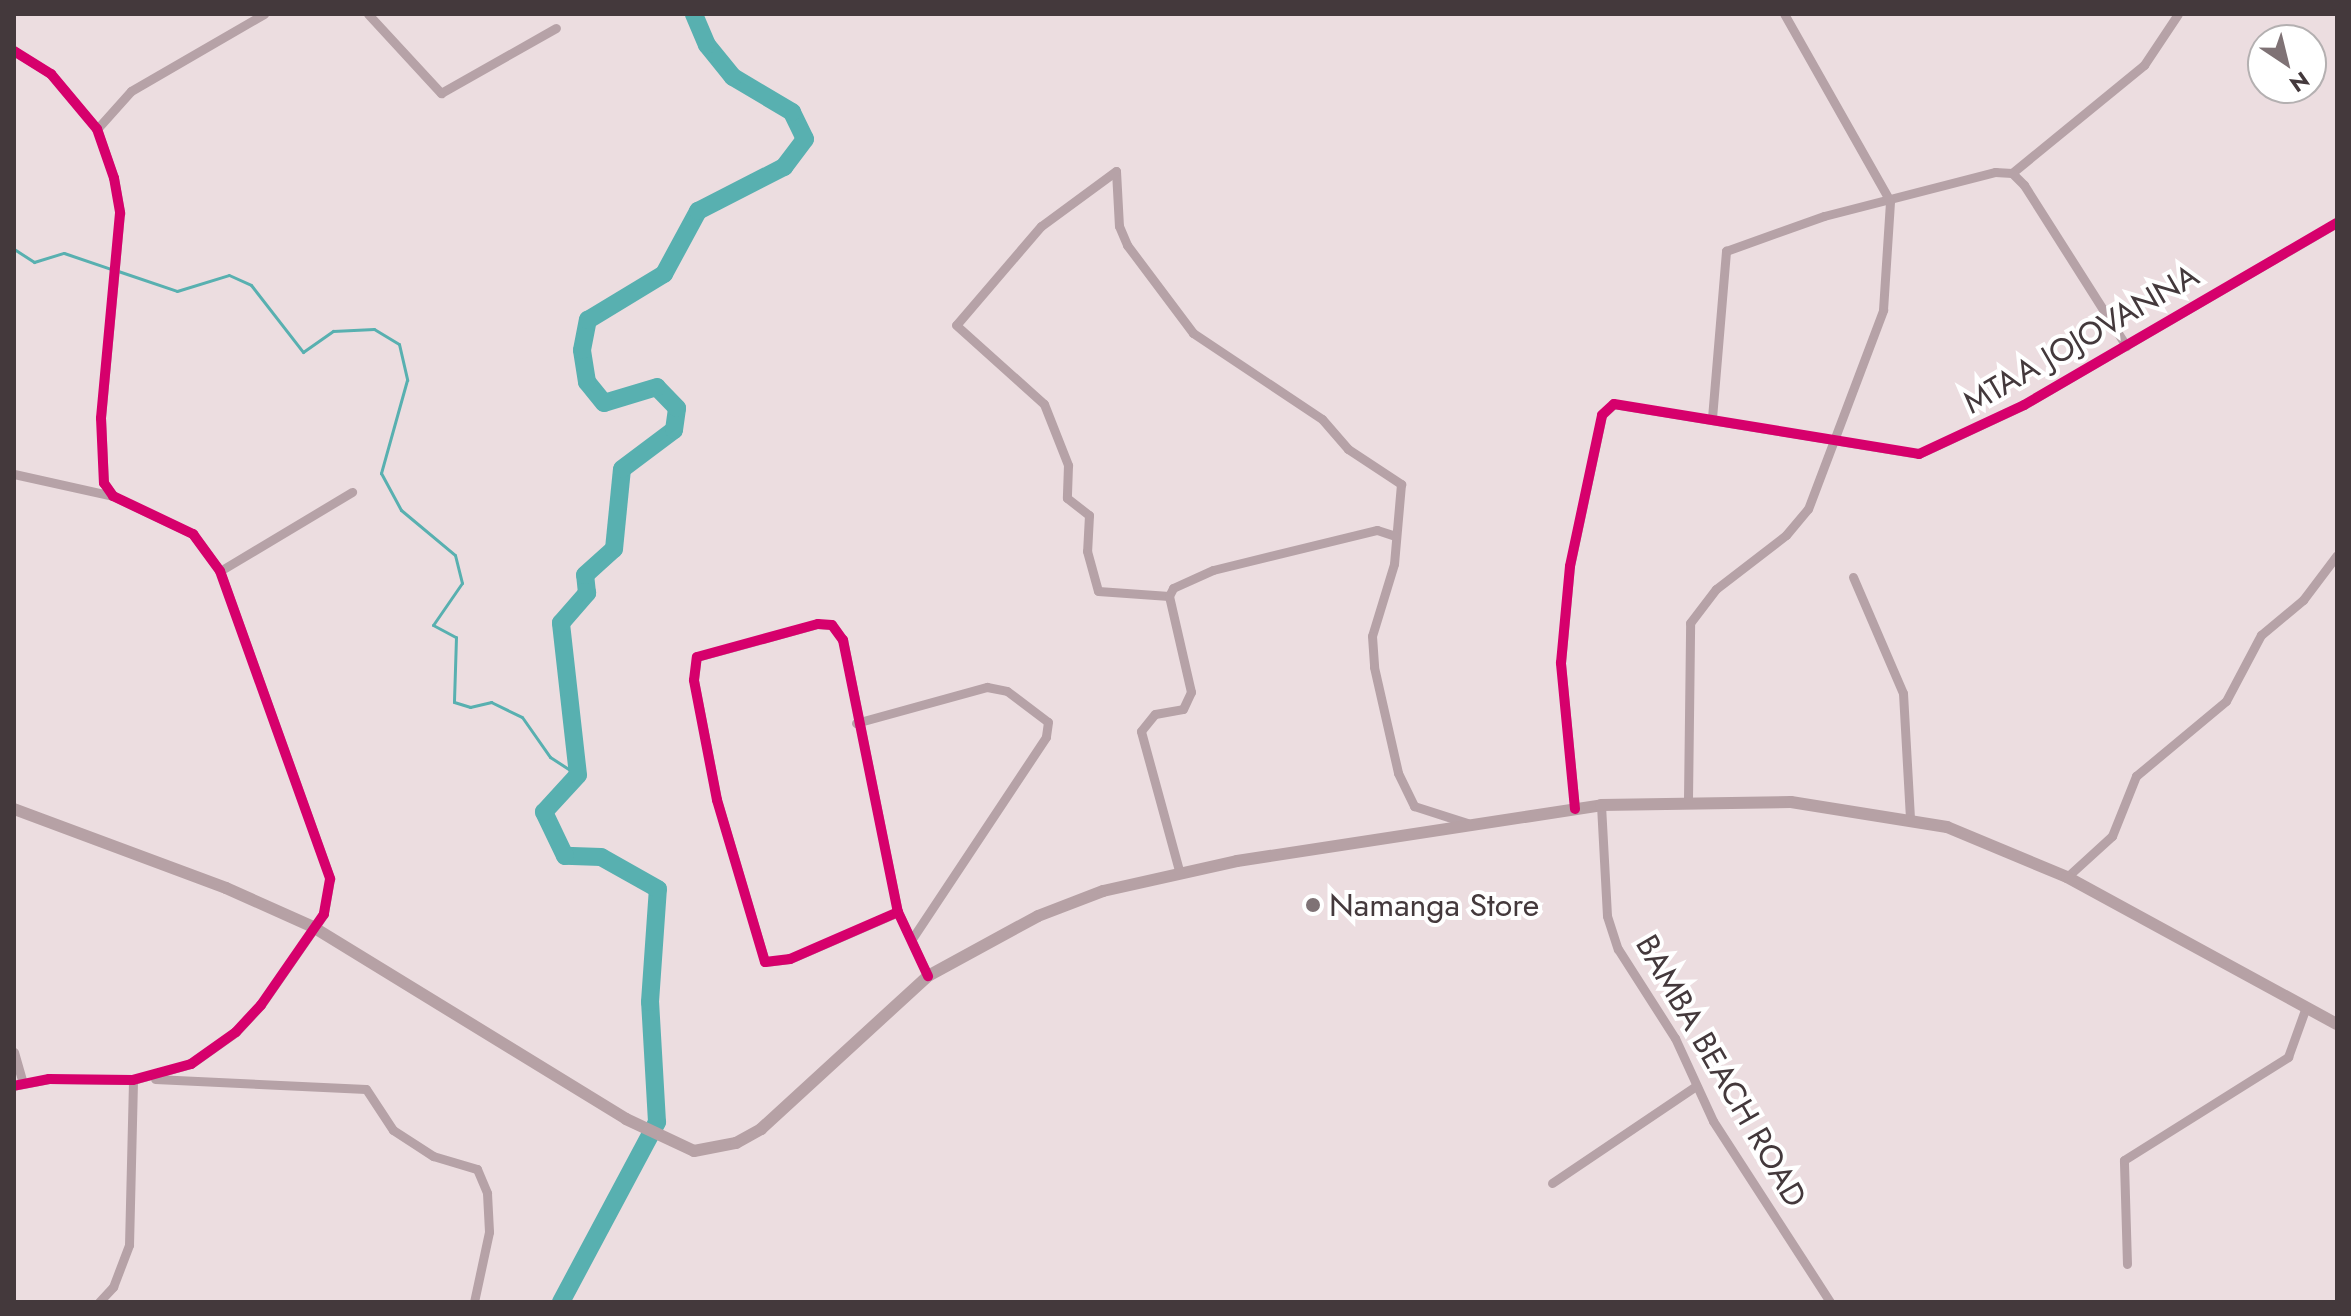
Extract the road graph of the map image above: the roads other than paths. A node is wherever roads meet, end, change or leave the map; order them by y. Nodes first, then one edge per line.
1 (264, 14) edge
2 (368, 14) edge
3 (1784, 14) edge
4 (2178, 14) edge
5 (556, 28) dead end
6 (14, 51) edge
7 (97, 129) junction
8 (2012, 173) junction
9 (1890, 201) junction
10 (2337, 223) edge
11 (2126, 346) junction
12 (1712, 418) junction
13 (1838, 444) junction
14 (14, 474) edge
15 (352, 492) dead end
16 (113, 496) junction
17 (1395, 536) junction
18 (2337, 556) edge
19 (220, 571) junction
20 (1853, 577) dead end
21 (1169, 596) junction
22 (856, 723) junction
23 (1688, 799) junction
24 (1601, 805) junction
25 (14, 809) edge
26 (1575, 809) junction
27 (1910, 818) junction
28 (1467, 823) junction
29 (1180, 874) junction
30 (2067, 877) junction
31 (898, 912) junction
32 (313, 927) junction
33 (913, 937) junction
34 (928, 976) junction
35 (2306, 1007) junction
36 (2337, 1024) edge
37 (14, 1052) edge
38 (148, 1078) junction
39 (133, 1080) junction
40 (19, 1085) edge
41 (1696, 1086) junction
42 (1552, 1183) dead end
43 (2127, 1264) dead end
44 (99, 1302) edge
45 (474, 1302) edge
46 (1830, 1302) edge

1 - 7 street
2 - 5 street
3 - 9 street
4 - 8 street
6 - 7 street
7 - 16 street
8 - 9 street
8 - 11 street
9 - 12 street
9 - 13 street
10 - 11 street, MTAA JOJOVANNA
11 - 13 street, MTAA JOJOVANNA
12 - 13 street, MTAA JOJOVANNA
12 - 26 street, MTAA JOJOVANNA
13 - 23 street
14 - 16 street
15 - 19 street
16 - 19 street
17 - 21 street
17 - 21 street
17 - 28 street
18 - 30 street
19 - 32 street
20 - 27 street
21 - 29 street
22 - 31 street
22 - 31 street
22 - 33 street
23 - 24 main road
23 - 27 main road
24 - 26 main road
24 - 41 street, BAMBA BEACH ROAD
25 - 32 main road
26 - 28 main road
27 - 30 main road
28 - 29 main road
29 - 34 main road
30 - 35 main road
31 - 33 street
32 - 34 main road
32 - 38 street
33 - 34 street
35 - 36 main road
35 - 43 street
37 - 40 street
38 - 39 street
38 - 45 street
39 - 40 street
39 - 44 street
41 - 42 street
41 - 46 street, BAMBA BEACH ROAD

